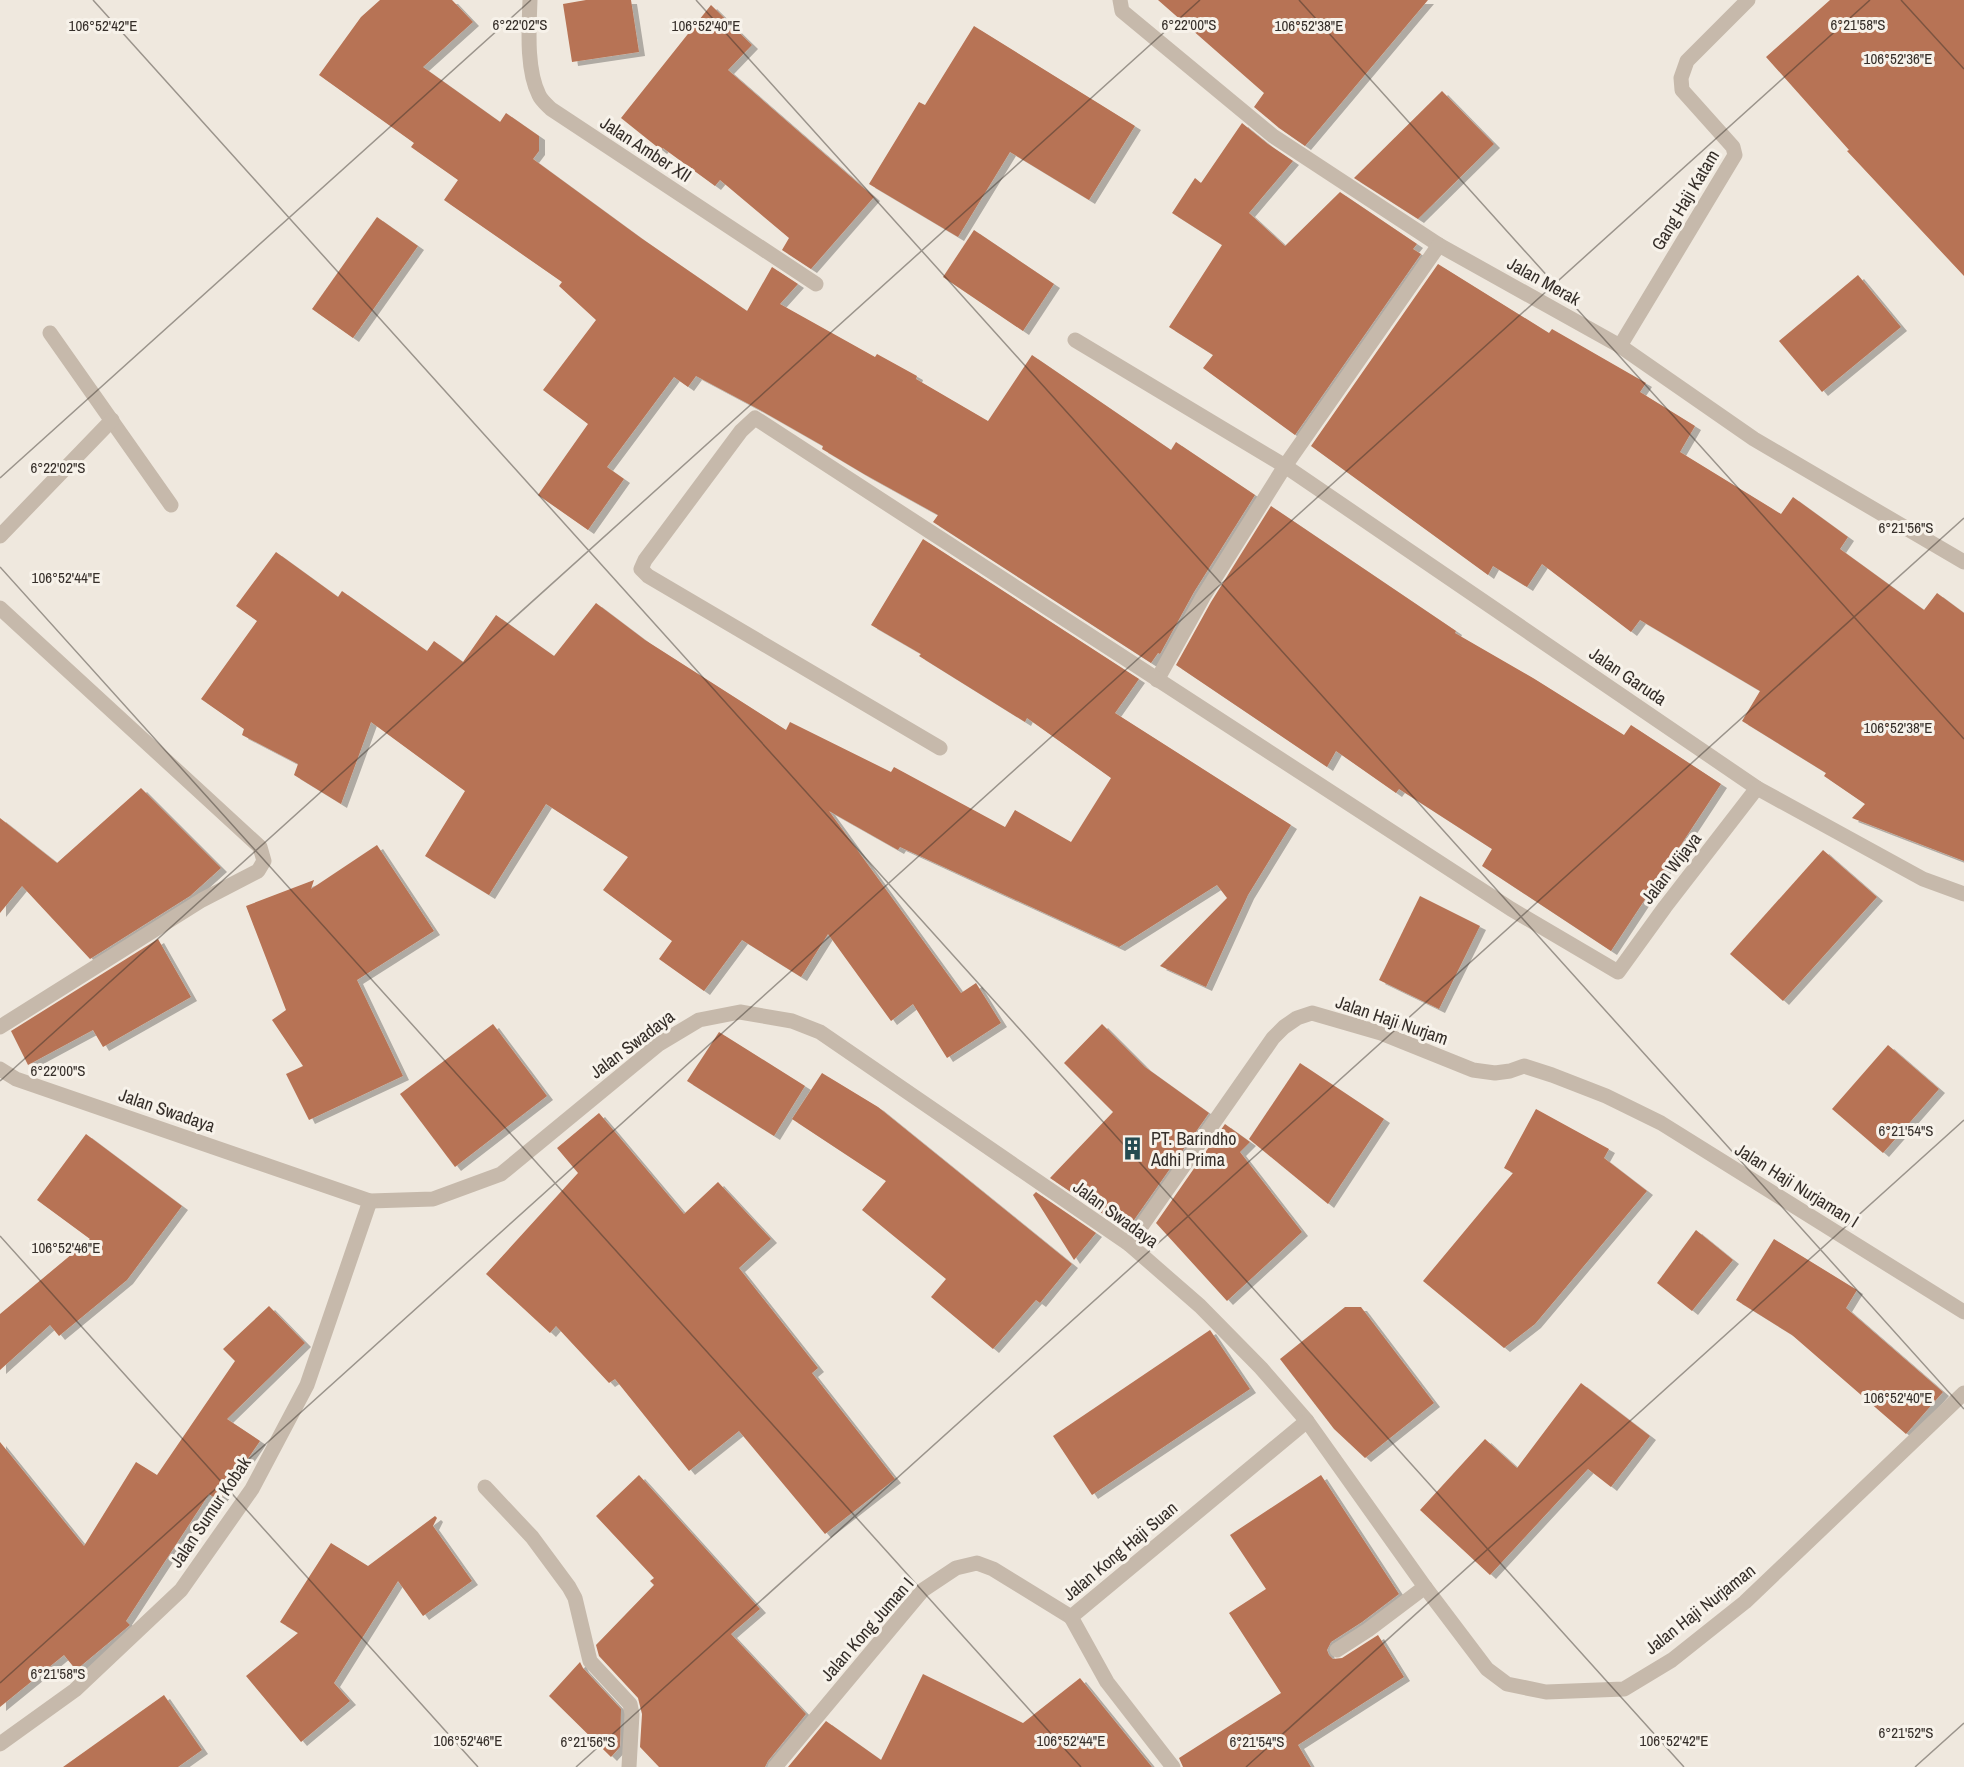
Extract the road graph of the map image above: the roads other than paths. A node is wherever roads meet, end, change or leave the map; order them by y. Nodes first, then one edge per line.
1 (530, 0) edge
2 (1748, 0) edge
3 (1121, 5) edge
4 (1439, 245) junction
5 (816, 284) dead end
6 (50, 333) dead end
7 (1075, 340) dead end
8 (1620, 346) junction
9 (112, 420) junction
10 (1284, 466) junction
11 (171, 505) dead end
12 (0, 536) edge
13 (1964, 562) edge
14 (0, 608) edge
15 (1157, 680) junction
16 (940, 748) dead end
17 (1757, 788) junction
18 (1964, 894) edge
19 (0, 1027) edge
20 (0, 1069) edge
21 (1606, 1096) joint
22 (370, 1201) junction
23 (1129, 1244) junction
24 (1964, 1312) edge
25 (1964, 1393) edge
26 (1307, 1421) junction
27 (484, 1487) dead end
28 (1425, 1587) junction
29 (1071, 1617) junction
30 (1337, 1650) dead end
31 (0, 1744) edge
32 (629, 1767) edge
33 (776, 1767) edge
34 (1173, 1767) edge

1 - 5 street, Jalan Amber XII
2 - 8 street, Gang Haji Katam
3 - 4 street, Jalan Merak
4 - 8 street, Jalan Merak
4 - 10 street
6 - 9 street
7 - 10 street, Jalan Garuda
8 - 13 street, Jalan Merak
9 - 11 street
9 - 12 street
10 - 15 street
10 - 17 street, Jalan Garuda
14 - 19 street
15 - 16 street
15 - 17 street, Jalan Wijaya
17 - 18 street, Jalan Garuda
20 - 22 street, Jalan Swadaya
21 - 23 street, Jalan Haji Nurjam
21 - 24 street, Jalan Haji Nurjaman I
22 - 23 street, Jalan Swadaya
22 - 31 street, Jalan Sumur Kobak
23 - 26 street, Jalan Swadaya
25 - 28 street, Jalan Haji Nurjaman
26 - 28 street, Jalan Haji Nurjaman
26 - 29 street, Jalan Kong Haji Suan
27 - 32 street
28 - 30 street
29 - 33 street, Jalan Kong Juman I
29 - 34 street, Jalan Kong Haji Suan

